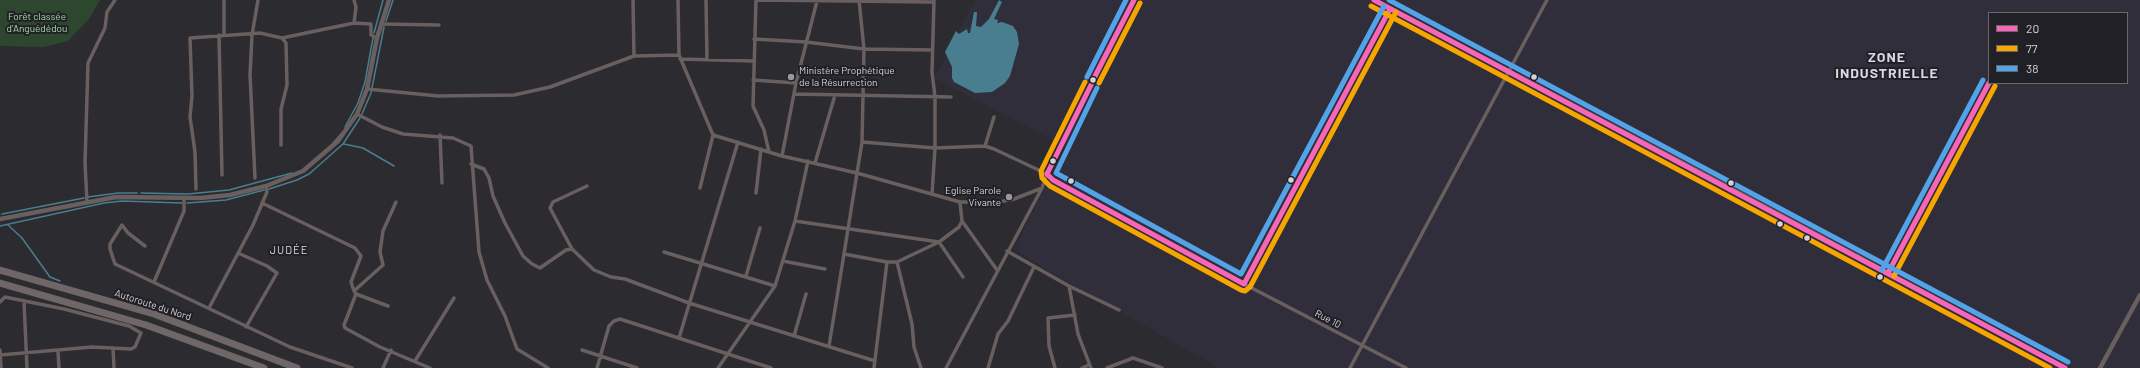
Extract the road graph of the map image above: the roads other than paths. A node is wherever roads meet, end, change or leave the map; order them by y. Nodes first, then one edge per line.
1 (115, 0) edge
2 (224, 0) edge
3 (258, 0) edge
4 (354, 0) edge
5 (389, 0) edge
6 (633, 0) edge
7 (678, 0) edge
8 (706, 0) edge
9 (757, 0) edge
10 (1134, 0) edge
11 (1374, 0) edge
12 (1547, 0) edge
13 (817, 1) junction
14 (858, 1) edge
15 (934, 1) edge
16 (354, 23) junction
17 (381, 24) junction
18 (439, 25) dead end
19 (254, 33) junction
20 (224, 34) junction
21 (219, 35) junction
22 (282, 38) junction
23 (377, 38) junction
24 (754, 39) junction
25 (806, 42) junction
26 (864, 49) junction
27 (932, 50) junction
28 (679, 54) junction
29 (634, 56) junction
30 (680, 59) junction
31 (707, 60) junction
32 (753, 61) junction
33 (1509, 72) junction
34 (753, 80) junction
35 (796, 83) junction
36 (367, 89) junction
37 (794, 94) junction
38 (862, 94) junction
39 (835, 95) junction
40 (935, 97) junction
41 (951, 97) dead end
42 (357, 114) junction
43 (994, 117) dead end
44 (713, 135) junction
45 (440, 136) junction
46 (738, 142) junction
47 (862, 142) junction
48 (281, 145) dead end
49 (985, 146) junction
50 (935, 148) junction
51 (761, 149) junction
52 (769, 152) junction
53 (782, 156) junction
54 (808, 161) junction
55 (815, 163) junction
56 (472, 164) junction
57 (857, 173) junction
58 (1047, 174) junction
59 (222, 175) dead end
60 (255, 178) dead end
61 (442, 183) dead end
62 (266, 186) junction
63 (587, 186) dead end
64 (196, 188) dead end
65 (700, 188) dead end
66 (1042, 188) junction
67 (756, 194) dead end
68 (932, 194) junction
69 (184, 199) junction
70 (87, 202) junction
71 (262, 202) junction
72 (396, 202) dead end
73 (960, 202) junction
74 (0, 219) edge
75 (795, 221) junction
76 (962, 221) junction
77 (760, 228) dead end
78 (848, 229) junction
79 (939, 242) junction
80 (145, 246) dead end
81 (572, 249) junction
82 (1007, 251) junction
83 (664, 252) dead end
84 (238, 253) junction
85 (844, 254) junction
86 (783, 261) junction
87 (887, 262) junction
88 (897, 262) junction
89 (701, 264) junction
90 (1034, 267) junction
91 (825, 269) dead end
92 (0, 270) edge
93 (997, 270) junction
94 (746, 276) junction
95 (963, 277) dead end
96 (154, 282) junction
97 (0, 283) edge
98 (775, 286) junction
99 (1069, 286) junction
100 (355, 292) junction
101 (806, 294) dead end
102 (2140, 295) edge
103 (454, 298) dead end
104 (24, 301) junction
105 (0, 302) edge
106 (689, 303) junction
107 (388, 306) dead end
108 (209, 308) junction
109 (1119, 310) dead end
110 (1075, 315) junction
111 (751, 323) junction
112 (246, 326) junction
113 (794, 336) junction
114 (679, 338) junction
115 (829, 346) junction
116 (1362, 346) junction
117 (113, 348) junction
118 (0, 350) edge
119 (391, 350) junction
120 (582, 350) dead end
121 (58, 351) junction
122 (27, 354) junction
123 (728, 354) junction
124 (0, 355) edge
125 (600, 356) junction
126 (416, 361) junction
127 (875, 361) junction
128 (1090, 366) edge
129 (1, 368) edge
130 (27, 368) edge
131 (59, 368) edge
132 (114, 368) edge
133 (264, 368) edge
134 (297, 368) edge
135 (352, 368) edge
136 (383, 368) edge
137 (430, 368) edge
138 (548, 368) edge
139 (597, 368) edge
140 (637, 368) edge
141 (718, 368) edge
142 (771, 368) edge
143 (874, 368) edge
144 (921, 368) edge
145 (946, 368) edge
146 (988, 368) edge
147 (1055, 368) edge
148 (1082, 368) edge
149 (1107, 368) edge
150 (1162, 368) edge
151 (1350, 368) edge
152 (1406, 368) edge
153 (2065, 368) edge
154 (2100, 368) edge

1 - 70 street
2 - 20 street
3 - 19 street
4 - 16 street
5 - 17 street
6 - 29 street
7 - 28 street
8 - 31 street
9 - 13 street
9 - 24 street
10 - 58 street
11 - 33 street
12 - 33 street
13 - 14 street
13 - 25 street
14 - 15 street
14 - 26 street
15 - 27 street
16 - 22 street
16 - 23 street
17 - 18 street
17 - 23 street
19 - 20 street
19 - 22 street
19 - 60 street
20 - 21 street
21 - 59 street
21 - 64 street
22 - 48 street
23 - 36 street
24 - 25 street
24 - 32 street
25 - 26 street
25 - 35 street
26 - 27 street
26 - 38 street
27 - 40 street
28 - 29 street
28 - 30 street
29 - 36 street
30 - 31 street
30 - 44 street
31 - 32 street
32 - 34 street
33 - 116 street
33 - 153 street
34 - 35 street
34 - 52 street
35 - 37 street
36 - 42 street
37 - 39 street
37 - 53 street
38 - 39 street
38 - 40 street
38 - 47 street
39 - 55 street
40 - 41 street
40 - 50 street
42 - 45 street
42 - 62 street
43 - 49 street
44 - 46 street
44 - 65 street
45 - 56 street
45 - 61 street
46 - 51 street
46 - 89 street
47 - 50 street
47 - 57 street
49 - 50 street
49 - 58 street, Rue 10
50 - 68 street
51 - 52 street
51 - 67 street
52 - 53 street
53 - 54 street
54 - 55 street
54 - 75 street
55 - 57 street
56 - 81 street
56 - 138 street
57 - 68 street
57 - 78 street
58 - 66 street
58 - 116 street, Rue 10
62 - 69 street
62 - 71 street
63 - 81 street
66 - 73 street
66 - 82 street
68 - 73 street
69 - 70 street
69 - 96 street
70 - 74 street
71 - 84 street
71 - 100 street
72 - 100 street
73 - 76 street
75 - 78 street
75 - 86 street
76 - 79 street
76 - 93 street
77 - 94 street
78 - 79 street
78 - 85 street
79 - 88 street
79 - 95 street
80 - 96 street
81 - 106 street
82 - 90 street
82 - 93 street
83 - 89 street
84 - 108 street
84 - 112 street
85 - 87 street
85 - 115 street
86 - 91 street
86 - 98 street
87 - 88 street
87 - 127 street
88 - 144 street
89 - 94 street
89 - 106 street
90 - 99 street
90 - 146 street
92 - 134 highway, Autoroute du Nord
93 - 145 street
94 - 98 street
96 - 108 street
97 - 133 highway, Autoroute du Nord
98 - 111 street
99 - 109 street
99 - 110 street
100 - 107 street
100 - 119 street
101 - 113 street
102 - 154 street
103 - 126 street
104 - 105 street
104 - 117 street
104 - 122 street
106 - 111 street
106 - 114 street
108 - 112 street
110 - 128 street
110 - 147 street
111 - 113 street
111 - 123 street
112 - 135 street
113 - 115 street
114 - 123 street
114 - 125 street
115 - 127 street
116 - 151 street
116 - 152 street, Rue 10
117 - 121 street
117 - 132 street
118 - 124 street
119 - 126 street
119 - 136 street
120 - 125 street
121 - 122 street
121 - 131 street
122 - 124 street
122 - 130 street
123 - 141 street
123 - 142 street
124 - 129 street
125 - 139 street
125 - 140 street
126 - 137 street
127 - 143 street
128 - 148 street
149 - 150 street

